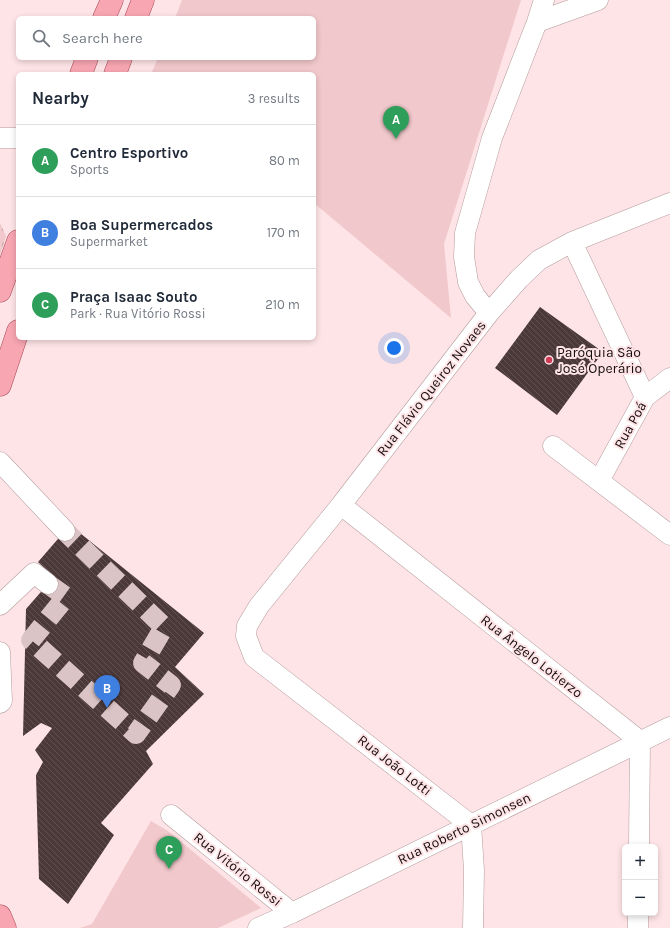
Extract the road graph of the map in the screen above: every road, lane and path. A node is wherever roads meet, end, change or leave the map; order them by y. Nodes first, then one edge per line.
1 (112, 0) edge
2 (143, 0) edge
3 (544, 0) edge
4 (598, 0) edge
5 (105, 16) edge
6 (137, 16) edge
7 (537, 22) junction
8 (86, 60) edge
9 (120, 60) edge
10 (82, 72) edge
11 (116, 72) edge
12 (0, 138) edge
13 (16, 138) edge
14 (670, 203) edge
15 (572, 242) junction
16 (16, 247) edge
17 (0, 291) edge
18 (489, 313) junction
19 (16, 337) edge
20 (670, 378) edge
21 (0, 385) edge
22 (645, 397) junction
23 (553, 446) dead end
24 (0, 462) edge
25 (599, 481) junction
26 (341, 505) junction
27 (65, 531) tunnel mouth
28 (670, 535) edge
29 (48, 584) tunnel mouth
30 (0, 605) edge
31 (246, 636) joint
32 (0, 652) edge
33 (0, 703) edge
34 (670, 727) edge
35 (640, 741) junction
36 (171, 815) dead end
37 (471, 825) junction
38 (639, 844) edge
39 (0, 916) edge
40 (638, 916) edge
41 (292, 920) edge
42 (5, 928) edge
43 (258, 928) edge
44 (473, 928) edge
45 (638, 928) edge

1 - 5 main road
2 - 6 main road
3 - 7 street
4 - 7 street
7 - 18 street
8 - 10 main road
9 - 11 main road
12 - 13 street
14 - 15 street, Rua Flávio Queiroz Novaes
15 - 18 street, Rua Flávio Queiroz Novaes
15 - 22 street
16 - 17 main road
18 - 26 street, Rua Flávio Queiroz Novaes
19 - 21 main road
20 - 22 street, Rua Poá
22 - 25 street, Rua Poá
23 - 25 street
24 - 27 street
25 - 28 street
26 - 31 street, Rua Flávio Queiroz Novaes
26 - 35 street, Rua Ângelo Lotierzo
29 - 30 street
31 - 37 street, Rua João Lotti
32 - 33 street
34 - 35 street, Rua Roberto Simonsen
35 - 37 street, Rua Roberto Simonsen
35 - 38 street
36 - 41 street, Rua Vitório Rossi
37 - 41 street, Rua Roberto Simonsen
37 - 44 street
39 - 42 main road
40 - 45 street
41 - 43 street, Rua Roberto Simonsen

